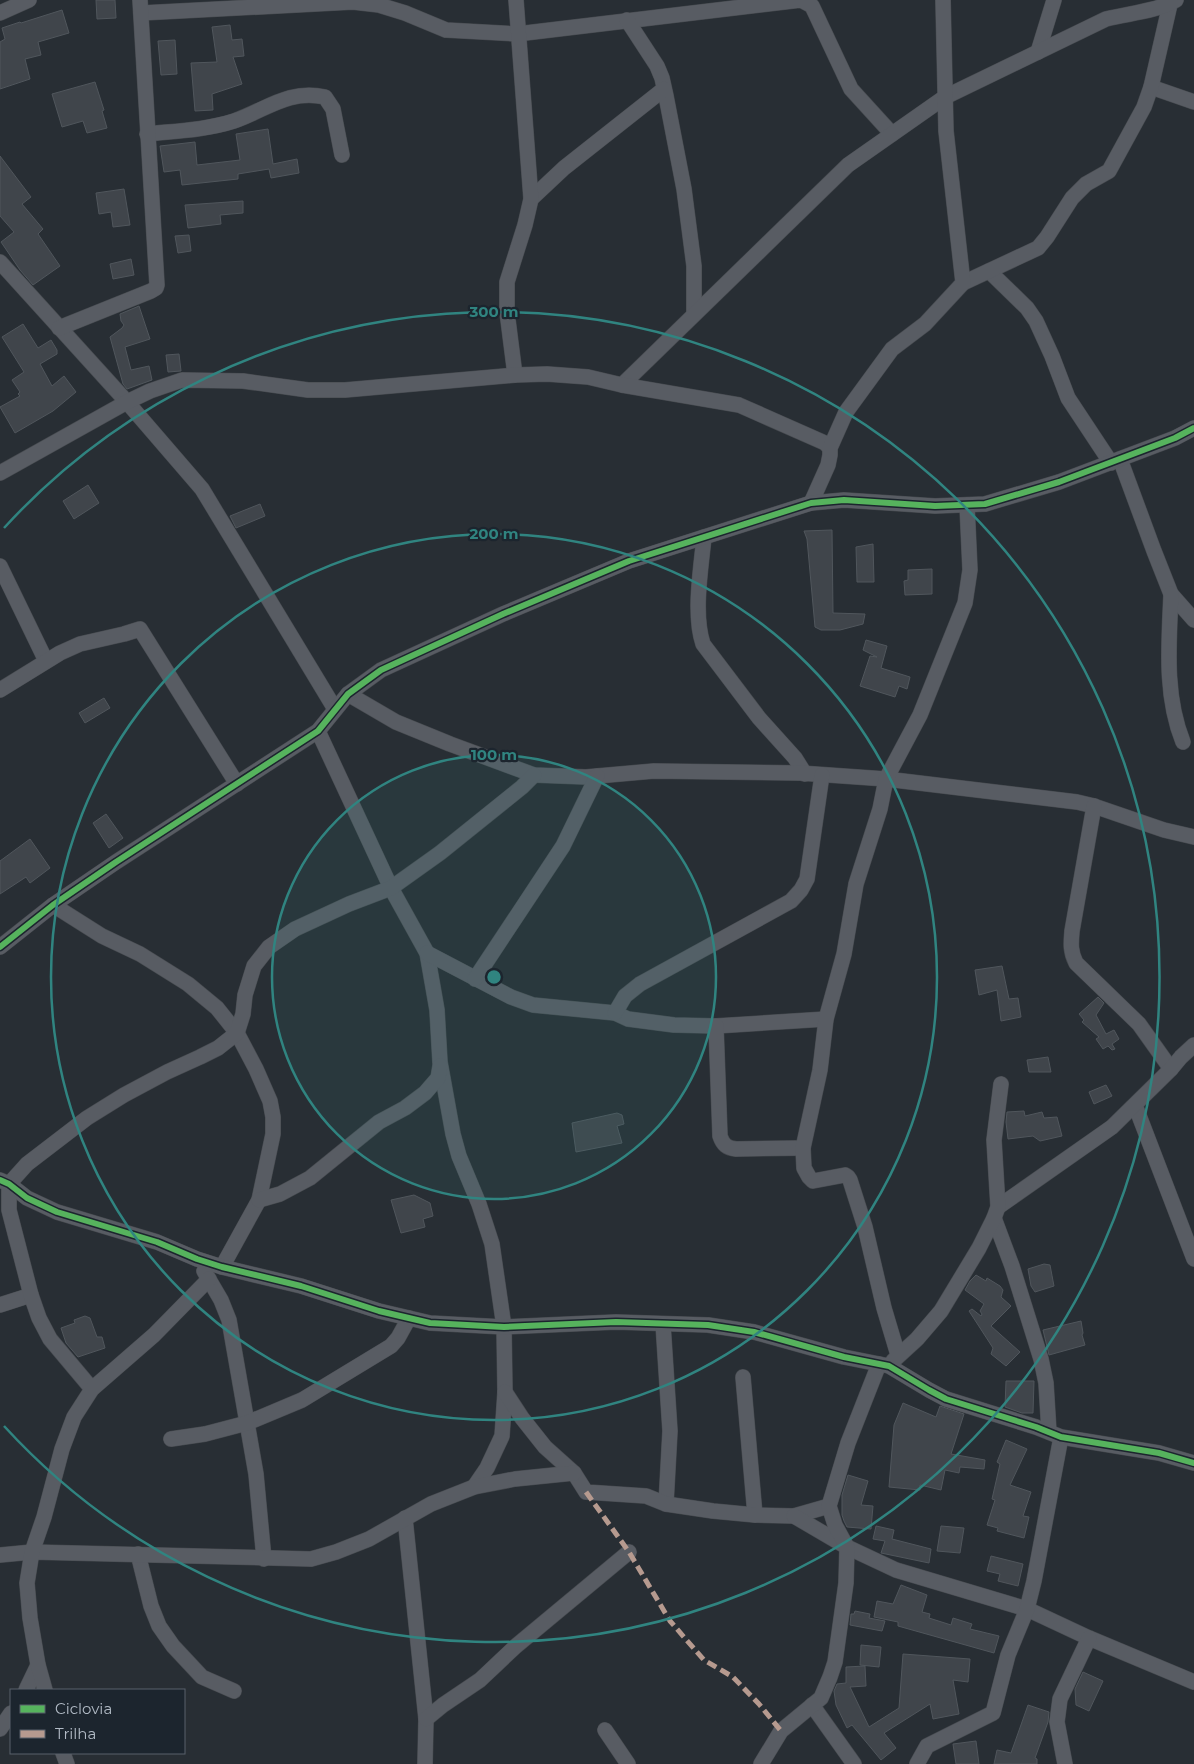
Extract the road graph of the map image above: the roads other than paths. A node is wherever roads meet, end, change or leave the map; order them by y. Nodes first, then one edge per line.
1 (29, 0) edge
2 (516, 0) edge
3 (821, 0) edge
4 (942, 0) edge
5 (1054, 0) edge
6 (1172, 1) edge
7 (806, 2) junction
8 (141, 6) edge
9 (0, 13) edge
10 (627, 20) junction
11 (517, 34) junction
12 (1038, 52) junction
13 (1151, 87) junction
14 (664, 89) junction
15 (945, 97) junction
16 (1194, 102) edge
17 (147, 134) junction
18 (892, 134) junction
19 (342, 155) dead end
20 (531, 199) junction
21 (0, 262) edge
22 (989, 271) junction
23 (962, 283) junction
24 (694, 314) junction
25 (59, 328) junction
26 (515, 375) junction
27 (622, 385) junction
28 (128, 402) junction
29 (1194, 428) edge
30 (830, 448) junction
31 (1116, 461) junction
32 (0, 473) edge
33 (811, 503) junction
34 (967, 505) junction
35 (704, 537) junction
36 (0, 566) edge
37 (1172, 594) junction
38 (1194, 620) edge
39 (46, 661) junction
40 (0, 690) edge
41 (348, 694) junction
42 (335, 709) junction
43 (318, 731) junction
44 (1183, 742) dead end
45 (805, 774) junction
46 (534, 775) junction
47 (822, 775) junction
48 (597, 776) junction
49 (886, 779) junction
50 (237, 784) junction
51 (1094, 806) junction
52 (1194, 837) edge
53 (392, 888) junction
54 (53, 905) junction
55 (0, 947) edge
56 (427, 953) junction
57 (474, 979) junction
58 (615, 1013) junction
59 (826, 1019) junction
60 (716, 1026) junction
61 (238, 1033) junction
62 (1194, 1045) edge
63 (440, 1062) junction
64 (1170, 1069) junction
65 (1001, 1084) dead end
66 (1136, 1105) junction
67 (803, 1148) junction
68 (5, 1182) edge
69 (259, 1200) junction
70 (996, 1212) junction
71 (197, 1259) junction
72 (1194, 1259) edge
73 (222, 1267) junction
74 (209, 1279) junction
75 (31, 1295) junction
76 (0, 1305) edge
77 (409, 1318) junction
78 (663, 1324) junction
79 (504, 1327) junction
80 (889, 1362) junction
81 (744, 1377) dead end
82 (92, 1389) junction
83 (506, 1392) junction
84 (247, 1423) junction
85 (1055, 1435) junction
86 (171, 1439) dead end
87 (1194, 1463) edge
88 (574, 1474) junction
89 (474, 1487) junction
90 (666, 1504) junction
91 (829, 1506) junction
92 (756, 1515) junction
93 (794, 1516) junction
94 (405, 1518) junction
95 (847, 1547) junction
96 (32, 1552) junction
97 (629, 1552) dead end
98 (138, 1554) junction
99 (0, 1555) edge
100 (264, 1559) junction
101 (1027, 1609) junction
102 (1088, 1638) junction
103 (38, 1665) junction
104 (1194, 1682) edge
105 (26, 1689) edge
106 (45, 1689) edge
107 (234, 1691) dead end
108 (812, 1705) junction
109 (10, 1714) edge
110 (426, 1719) junction
111 (0, 1729) edge
112 (605, 1730) dead end
113 (424, 1764) edge
114 (628, 1764) edge
115 (761, 1764) edge
116 (854, 1764) edge
117 (916, 1764) edge
118 (1065, 1764) edge

1 - 9 street
2 - 11 street
3 - 7 street
4 - 15 street
5 - 12 street
6 - 12 street
6 - 13 street
7 - 10 street
7 - 18 street
8 - 11 street
8 - 17 street
10 - 11 street
10 - 14 street
11 - 20 street
12 - 15 street
13 - 16 street
13 - 22 street
14 - 20 street
14 - 24 street
15 - 18 street
15 - 23 street
17 - 19 street
17 - 25 street
18 - 24 street
20 - 26 street
21 - 25 street
22 - 23 street
22 - 31 street
23 - 30 street
24 - 27 street
25 - 28 street
26 - 27 street
26 - 28 street
27 - 30 street
28 - 32 street
28 - 42 street
29 - 31 street
30 - 33 street
31 - 34 street
31 - 37 street
33 - 34 street
33 - 35 street
34 - 49 street
35 - 41 street
35 - 45 street
36 - 39 street
37 - 38 street
37 - 44 street
39 - 40 street
39 - 50 street
41 - 42 street
41 - 46 street
42 - 43 street
43 - 50 street
43 - 53 street
45 - 47 street
45 - 48 street
46 - 48 street
46 - 53 street
47 - 49 street
47 - 58 street
48 - 57 street
49 - 51 street
49 - 59 street
50 - 54 street
51 - 52 street
51 - 64 street
53 - 56 street
53 - 61 street
54 - 55 street
54 - 61 street
56 - 57 street
56 - 63 street
57 - 58 street
58 - 60 street
59 - 60 street
59 - 67 street
60 - 67 street
61 - 68 street
61 - 69 street
62 - 64 street
63 - 69 street
63 - 79 street
64 - 66 street
65 - 70 street
66 - 70 street
66 - 72 street
67 - 80 street
68 - 71 street
68 - 75 street
69 - 73 street
70 - 80 street
70 - 85 street
71 - 73 street
71 - 74 street
73 - 77 street
74 - 82 street
74 - 84 street
75 - 76 street
75 - 82 street
77 - 79 street
77 - 84 street
78 - 79 street
78 - 80 street
78 - 90 street
79 - 83 street
80 - 85 street
80 - 91 street
81 - 92 street
82 - 96 street
83 - 88 street
83 - 89 street
84 - 86 street
84 - 100 street
85 - 87 street
85 - 101 street
88 - 89 street
88 - 90 street
89 - 94 street
90 - 92 street
91 - 93 street
91 - 95 street
92 - 93 street
93 - 95 street
94 - 100 street
94 - 110 street
95 - 101 street
95 - 108 street
96 - 98 street
96 - 99 street
96 - 103 street
97 - 110 street
98 - 100 street
98 - 107 street
101 - 102 street
101 - 117 street
102 - 104 street
102 - 118 street
103 - 105 street
103 - 106 street
108 - 115 street
108 - 116 street
109 - 111 street
110 - 113 street
112 - 114 street

